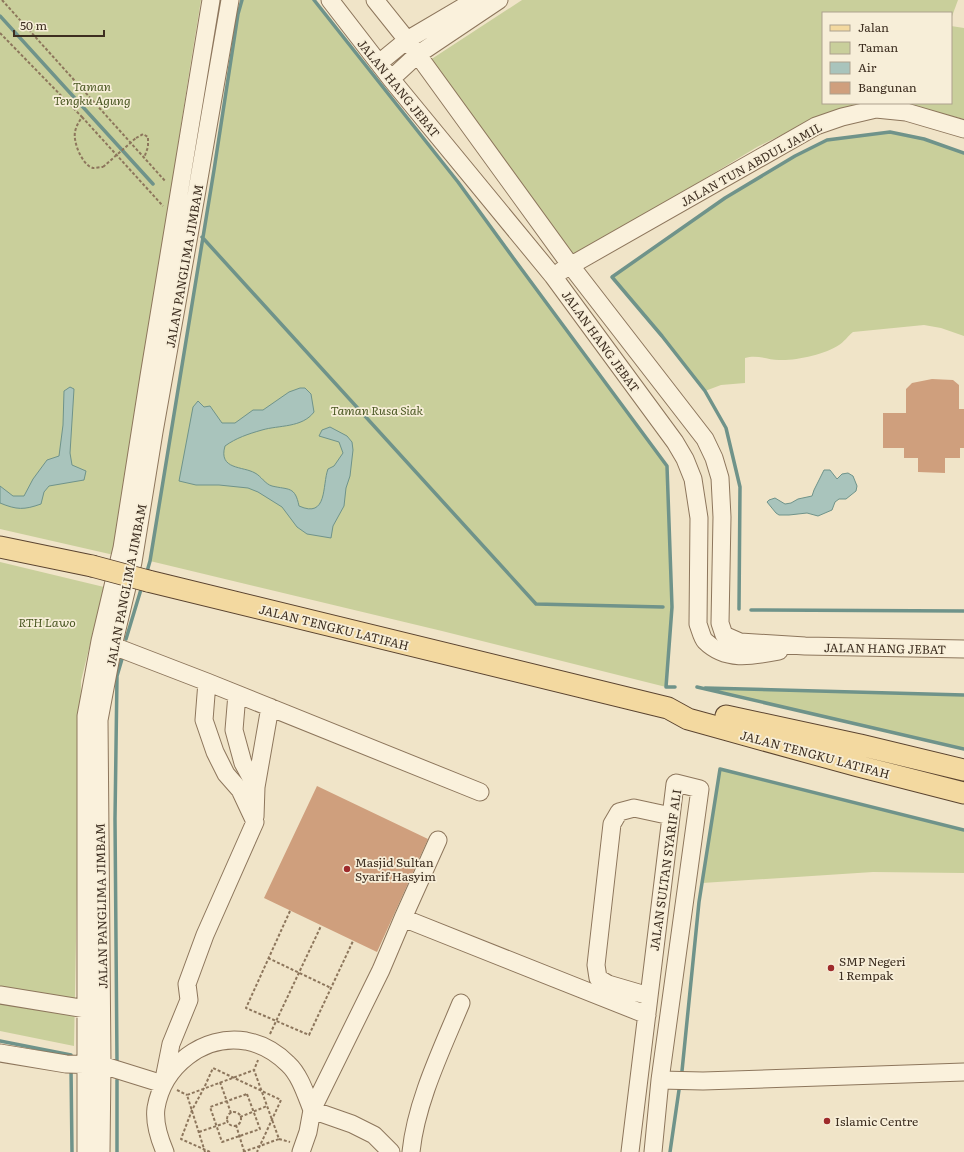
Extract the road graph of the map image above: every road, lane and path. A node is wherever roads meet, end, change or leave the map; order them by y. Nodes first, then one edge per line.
1 (2, 0) edge
2 (211, 0) edge
3 (230, 0) edge
4 (330, 0) edge
5 (375, 0) edge
6 (474, 0) edge
7 (499, 0) edge
8 (0, 33) edge
9 (407, 40) junction
10 (417, 55) junction
11 (379, 63) junction
12 (391, 79) junction
13 (82, 117) junction
14 (964, 129) edge
15 (144, 158) junction
16 (176, 180) junction
17 (166, 200) dead end
18 (571, 266) junction
19 (553, 276) junction
20 (0, 547) edge
21 (107, 643) junction
22 (805, 646) junction
23 (964, 649) edge
24 (207, 682) junction
25 (237, 694) junction
26 (270, 708) junction
27 (668, 708) junction
28 (964, 770) edge
29 (256, 787) junction
30 (480, 792) dead end
31 (964, 793) edge
32 (672, 816) junction
33 (255, 822) junction
34 (438, 840) dead end
35 (290, 911) dead end
36 (403, 918) junction
37 (322, 926) dead end
38 (353, 941) dead end
39 (268, 958) junction
40 (298, 973) junction
41 (331, 988) junction
42 (0, 994) edge
43 (649, 996) junction
44 (461, 1003) dead end
45 (86, 1009) junction
46 (647, 1015) junction
47 (276, 1021) junction
48 (263, 1047) junction
49 (0, 1053) edge
50 (85, 1065) junction
51 (102, 1065) junction
52 (964, 1072) edge
53 (233, 1078) junction
54 (660, 1080) junction
55 (220, 1082) junction
56 (163, 1084) junction
57 (204, 1088) junction
58 (261, 1090) junction
59 (226, 1101) junction
60 (267, 1106) junction
61 (192, 1110) junction
62 (312, 1110) junction
63 (253, 1111) junction
64 (231, 1112) junction
65 (240, 1117) junction
66 (272, 1120) junction
67 (228, 1122) junction
68 (216, 1125) junction
69 (236, 1125) junction
70 (198, 1132) junction
71 (239, 1136) junction
72 (259, 1146) junction
73 (204, 1151) edge
74 (86, 1152) edge
75 (101, 1152) edge
76 (165, 1152) edge
77 (210, 1152) edge
78 (244, 1152) edge
79 (257, 1152) edge
80 (301, 1152) edge
81 (391, 1152) edge
82 (411, 1152) edge
83 (630, 1152) edge
84 (653, 1152) edge

1 - 15 path
2 - 16 street, JALAN PANGLIMA JIMBAM
3 - 21 street, JALAN PANGLIMA JIMBAM
4 - 11 street, JALAN HANG JEBAT
5 - 9 street, JALAN HANG JEBAT
6 - 9 street
7 - 10 street
8 - 13 path
9 - 10 street, JALAN HANG JEBAT
9 - 11 street
10 - 12 street
10 - 18 street, JALAN HANG JEBAT
11 - 12 street, JALAN HANG JEBAT
12 - 19 street, JALAN HANG JEBAT
13 - 15 path, bridge
13 - 17 path
14 - 18 street, JALAN TUN ABDUL JAMIL
15 - 16 path
16 - 21 street, JALAN PANGLIMA JIMBAM
18 - 19 street, JALAN TUN ABDUL JAMIL
18 - 22 street, JALAN HANG JEBAT
19 - 22 street, JALAN HANG JEBAT
20 - 27 main road, JALAN TENGKU LATIFAH, bridge
21 - 24 street
21 - 45 street, JALAN PANGLIMA JIMBAM
21 - 51 street, JALAN PANGLIMA JIMBAM
22 - 23 street, JALAN HANG JEBAT
24 - 25 street
24 - 33 street
25 - 26 street
25 - 29 street
26 - 29 street
26 - 30 street
27 - 28 main road, JALAN TENGKU LATIFAH
27 - 31 main road, JALAN TENGKU LATIFAH
29 - 33 street
32 - 43 street, JALAN SULTAN SYARIF ALI
32 - 43 street
32 - 54 street, JALAN SULTAN SYARIF ALI
33 - 56 street
34 - 36 street
35 - 39 path
36 - 46 street
36 - 62 street
37 - 40 path
38 - 41 path
39 - 40 path
39 - 47 path
40 - 41 path
40 - 47 path
41 - 47 path
42 - 45 street
43 - 46 street, JALAN SULTAN SYARIF ALI
44 - 82 street
45 - 50 street, JALAN PANGLIMA JIMBAM
46 - 83 street, JALAN SULTAN SYARIF ALI
47 - 48 path
48 - 56 street
48 - 62 street
49 - 50 street
50 - 51 street
50 - 74 street, JALAN PANGLIMA JIMBAM
51 - 56 street
51 - 75 street, JALAN PANGLIMA JIMBAM
52 - 54 street
53 - 55 path
53 - 57 path
53 - 58 path
53 - 58 path
54 - 84 street, JALAN SULTAN SYARIF ALI
55 - 57 path
55 - 59 path
56 - 76 street
57 - 61 path
57 - 61 path
58 - 60 path
58 - 66 path
59 - 63 path
59 - 64 path
59 - 68 path
60 - 63 path
60 - 66 path
61 - 70 path
61 - 73 path
62 - 80 street
62 - 81 street
63 - 65 path
63 - 71 path
64 - 65 path
64 - 67 path
65 - 69 path
66 - 72 path
66 - 72 path
67 - 68 path
67 - 69 path
68 - 70 path
68 - 71 path
69 - 71 path
70 - 73 path
71 - 78 path
72 - 78 path
72 - 79 path
73 - 77 path

